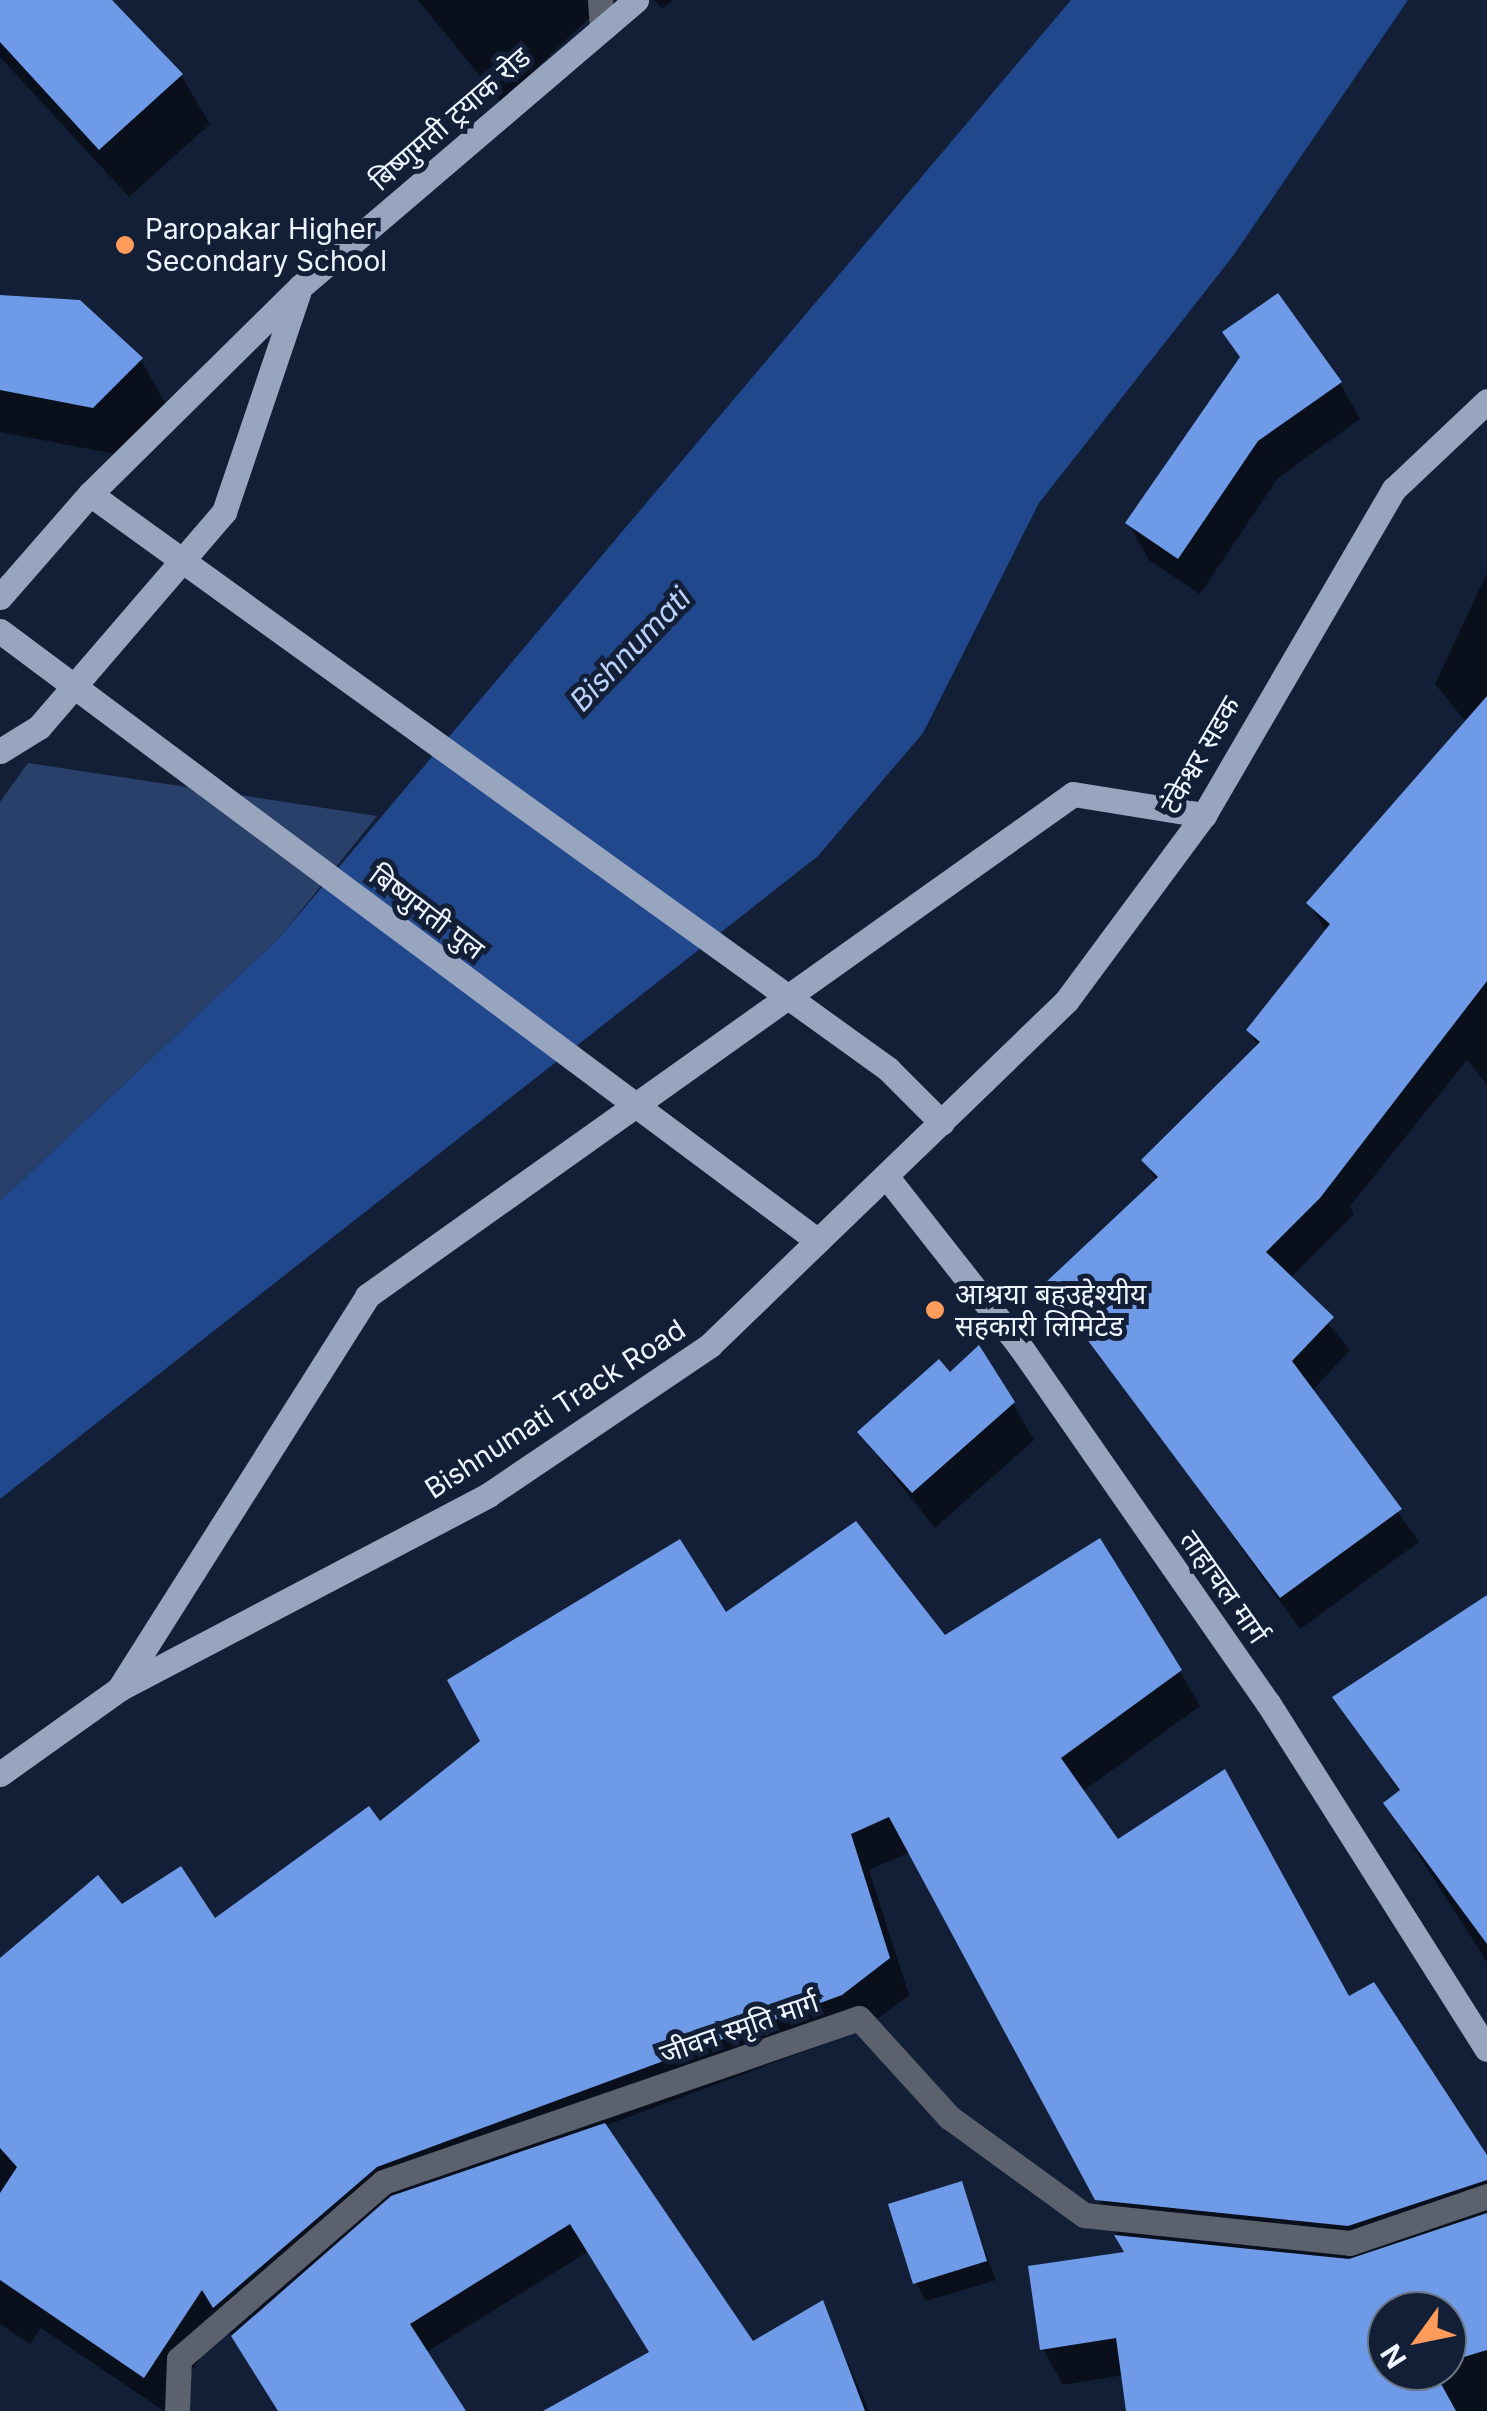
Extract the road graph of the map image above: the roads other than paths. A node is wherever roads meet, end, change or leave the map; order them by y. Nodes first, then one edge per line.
1 (600, 0) edge
2 (636, 0) edge
3 (602, 28) junction
4 (300, 286) junction
5 (1487, 401) edge
6 (90, 494) junction
7 (0, 598) edge
8 (0, 631) edge
9 (0, 751) edge
10 (1204, 816) junction
11 (942, 1123) junction
12 (886, 1176) junction
13 (818, 1241) junction
14 (119, 1690) junction
15 (0, 1774) edge
16 (1487, 2049) edge
17 (1487, 2196) edge
18 (177, 2411) edge

1 - 3 street
2 - 3 main road, बिष्णुमती ट्रयाक रोड
3 - 4 main road, बिष्णुमती ट्रयाक रोड
4 - 6 main road, बिष्णुमती ट्रयाक रोड
4 - 9 main road
5 - 10 main road, टंकेश्वर सडक
6 - 7 main road, बिष्णुमती ट्रयाक रोड
6 - 11 main road, bridge
8 - 13 main road, बिष्णुमती पुल, bridge
10 - 11 main road, टंकेश्वर सडक
10 - 14 main road
11 - 12 main road, Bishnumati Track Road
12 - 13 main road, Bishnumati Track Road
12 - 16 main road, ताहाचल मार्ग
13 - 14 main road, Bishnumati Track Road
14 - 15 main road, Bishnumati Track Road
17 - 18 street, जीवन स्मृति मार्ग

